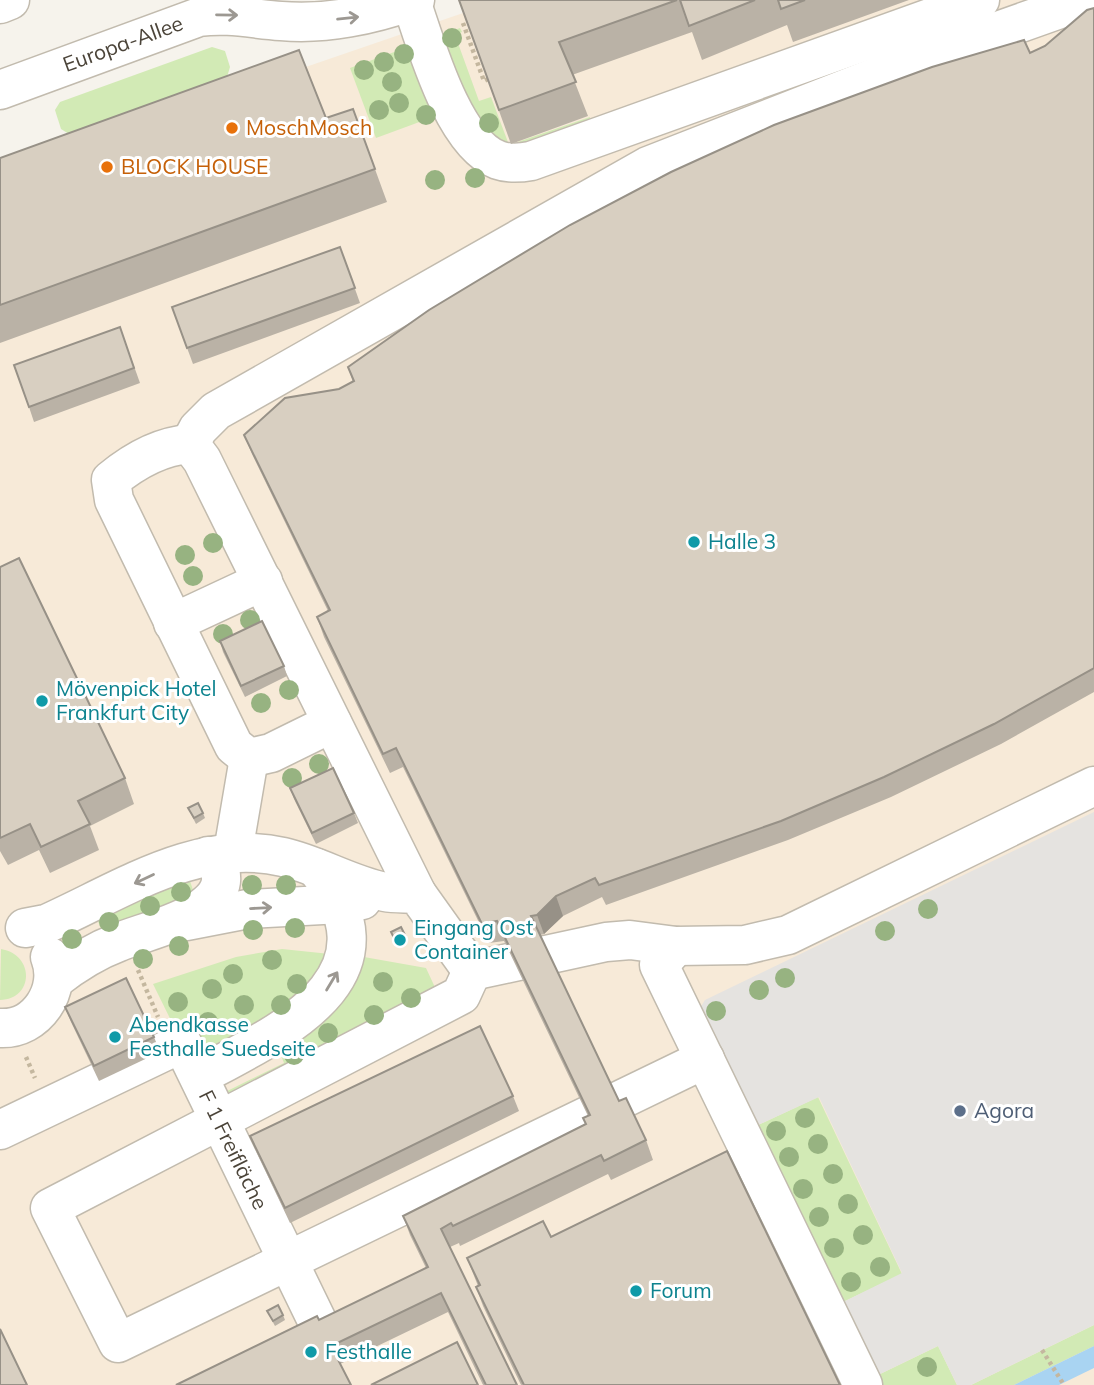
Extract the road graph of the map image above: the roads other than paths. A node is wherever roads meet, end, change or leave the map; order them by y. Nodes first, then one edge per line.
1 (10, 0) edge
2 (980, 0) edge
3 (1085, 0) edge
4 (413, 1) edge
5 (1, 2) edge
6 (0, 90) edge
7 (190, 444) junction
8 (262, 581) junction
9 (173, 623) junction
10 (332, 723) junction
11 (249, 758) junction
12 (1094, 786) edge
13 (220, 854) junction
14 (316, 868) junction
15 (401, 893) junction
16 (341, 904) junction
17 (170, 924) junction
18 (13, 926) edge
19 (676, 946) junction
20 (472, 971) junction
21 (54, 980) junction
22 (10, 1037) edge
23 (705, 1059) junction
24 (199, 1076) dead end
25 (218, 1121) junction
26 (0, 1130) edge
27 (287, 1261) junction
28 (222, 1385) edge
29 (863, 1385) edge

1 - 5 street
2 - 4 street
3 - 7 street
6 -> 4 street, Europa-Allee
7 - 8 street
7 - 9 street
8 - 9 street
8 - 10 street
9 - 11 street
10 - 11 street
10 - 15 street
11 - 13 street
12 - 19 street
13 - 14 street
13 - 17 street
13 -> 18 street
14 - 15 street
14 - 16 street
15 - 16 street
15 - 20 street
17 -> 16 street
24 -> 16 street
17 - 21 street
18 - 21 street
19 - 20 street
19 - 23 street
20 - 25 street
21 - 22 street
23 - 27 street
23 - 29 street
25 - 26 street, F 1 Freifläche
25 - 27 street, F 1 Freifläche
25 - 27 street
27 - 28 street, F 1 Freifläche

